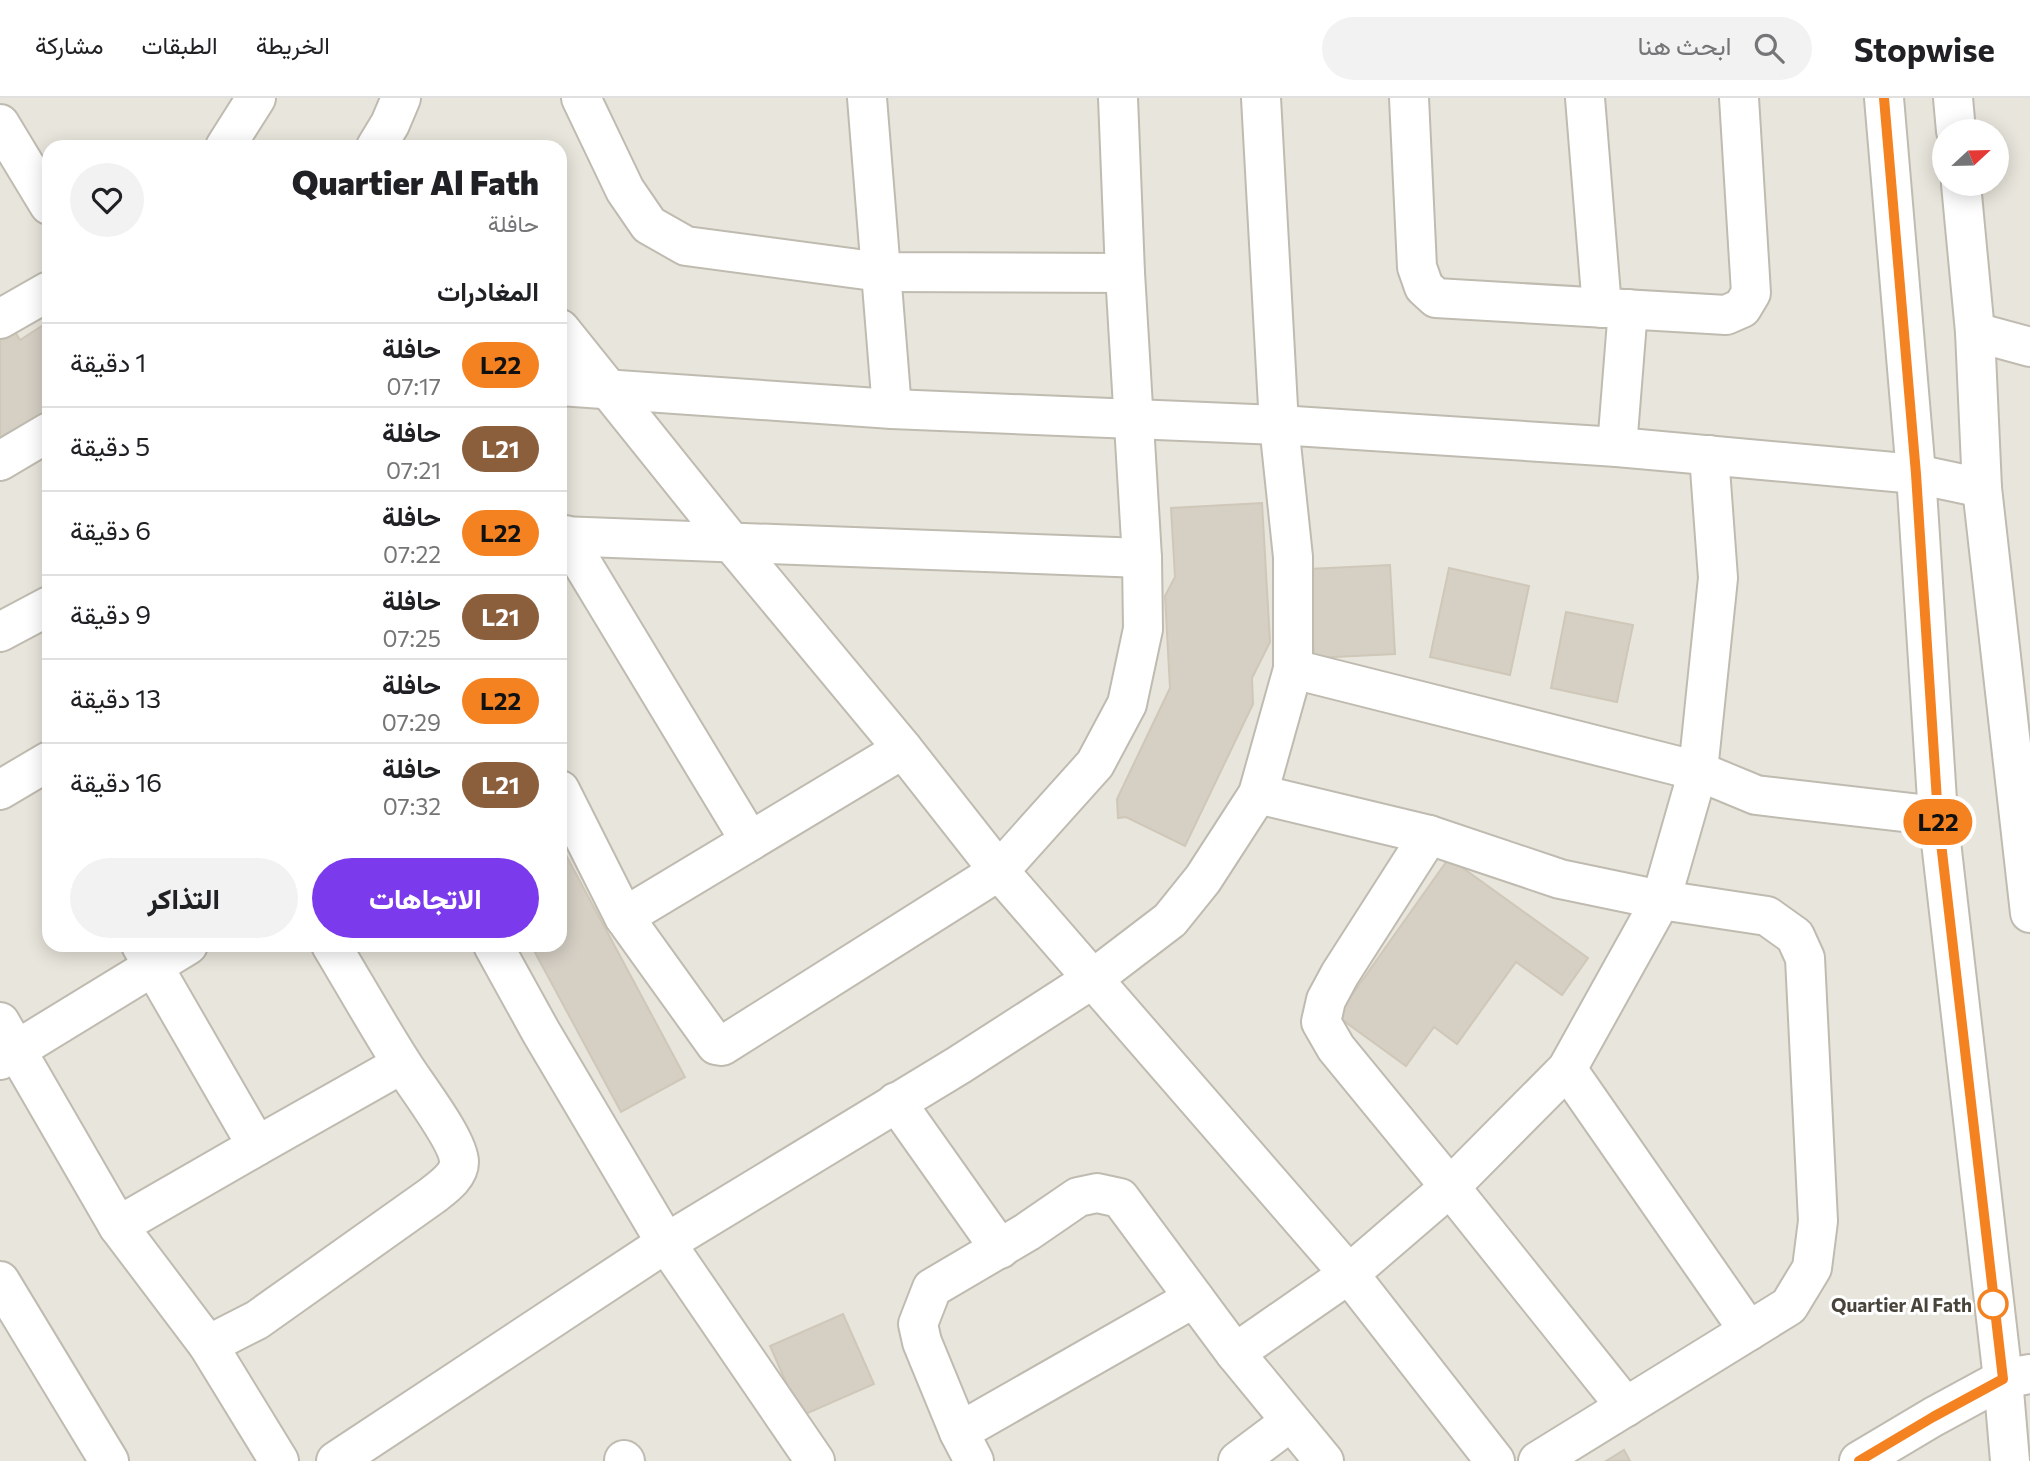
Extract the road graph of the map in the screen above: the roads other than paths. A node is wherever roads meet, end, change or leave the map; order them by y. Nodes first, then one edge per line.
1 (256, 98) edge
2 (581, 98) edge
3 (867, 98) edge
4 (1118, 98) edge
5 (1261, 98) edge
6 (1409, 98) edge
7 (1585, 98) edge
8 (1739, 98) edge
9 (1884, 98) edge
10 (1953, 98) edge
11 (1955, 119) edge
12 (0, 124) edge
13 (229, 140) edge
14 (42, 193) edge
15 (1962, 196) edge
16 (881, 272) junction
17 (1125, 273) junction
18 (42, 295) edge
19 (1615, 309) junction
20 (0, 319) edge
21 (1975, 332) junction
22 (567, 337) edge
23 (2030, 347) edge
24 (567, 386) edge
25 (609, 388) junction
26 (892, 410) junction
27 (1135, 419) junction
28 (1279, 425) junction
29 (42, 436) edge
30 (1617, 447) junction
31 (1709, 455) junction
32 (0, 461) edge
33 (1916, 474) junction
34 (1982, 488) junction
35 (567, 536) edge
36 (731, 542) junction
37 (567, 543) edge
38 (1142, 558) junction
39 (42, 610) edge
40 (0, 632) edge
41 (1293, 669) junction
42 (903, 749) junction
43 (42, 769) edge
44 (1699, 771) junction
45 (0, 790) edge
46 (1258, 794) junction
47 (567, 804) edge
48 (1938, 817) junction
49 (1429, 835) junction
50 (2026, 838) edge
51 (750, 841) junction
52 (999, 871) junction
53 (1661, 900) junction
54 (2030, 913) edge
55 (624, 916) junction
56 (335, 952) edge
57 (497, 952) edge
58 (147, 956) edge
59 (1094, 978) junction
60 (6, 1044) edge
61 (402, 1064) junction
62 (1567, 1069) junction
63 (896, 1102) junction
64 (257, 1146) junction
65 (1450, 1187) junction
66 (118, 1226) junction
67 (666, 1243) junction
68 (1000, 1249) junction
69 (1349, 1274) junction
70 (0, 1281) edge
71 (1194, 1298) junction
72 (1749, 1331) junction
73 (208, 1345) junction
74 (1235, 1353) junction
75 (2016, 1376) edge
76 (1626, 1407) junction
77 (1290, 1422) junction
78 (967, 1446) edge
79 (109, 1461) edge
80 (279, 1461) edge
81 (335, 1461) edge
82 (815, 1461) edge
83 (1238, 1461) edge
84 (1324, 1461) edge
85 (1495, 1461) edge
86 (1538, 1461) edge
87 (1858, 1461) edge
88 (2010, 1461) edge

1 - 13 street
2 - 16 street
3 - 16 street
4 - 17 street
5 - 28 street
6 - 19 street
7 - 19 street
8 - 19 street
9 - 33 street
10 - 11 street
12 - 14 street
15 - 21 street
16 - 17 street
16 - 26 street
17 - 27 street
18 - 20 street
19 - 30 street
21 - 23 street
21 - 34 street
22 - 25 street
24 - 25 street
25 - 26 street
25 - 36 street
26 - 27 street
27 - 28 street
27 - 38 street
28 - 30 street
28 - 41 street
29 - 32 street
30 - 31 street
31 - 33 street
31 - 44 street
33 - 34 street
33 - 48 street
34 - 50 street
35 - 36 street
36 - 38 street
36 - 42 street
37 - 51 street
38 - 52 street
39 - 40 street
41 - 44 street
41 - 46 street
42 - 51 street
42 - 52 street
43 - 45 street
44 - 48 street
44 - 53 street
46 - 49 street
46 - 59 street
47 - 55 street
48 - 75 street
49 - 53 street
49 - 65 street
50 - 54 street
51 - 55 street
52 - 55 street
52 - 59 street
53 - 62 street
53 - 72 street
56 - 61 street
57 - 67 street
58 - 60 street
58 - 64 street
59 - 63 street
59 - 69 street
60 - 66 street
61 - 64 street
61 - 73 street
62 - 65 street
62 - 72 street
63 - 67 street
63 - 68 street
64 - 66 street
65 - 69 street
65 - 76 street
66 - 73 street
67 - 81 street
67 - 82 street
68 - 71 street
68 - 78 street
69 - 74 street
69 - 85 street
70 - 79 street
71 - 74 street
71 - 78 street
72 - 76 street
73 - 80 street
74 - 77 street
75 - 87 street
75 - 88 street
76 - 86 street
77 - 83 street
77 - 84 street

